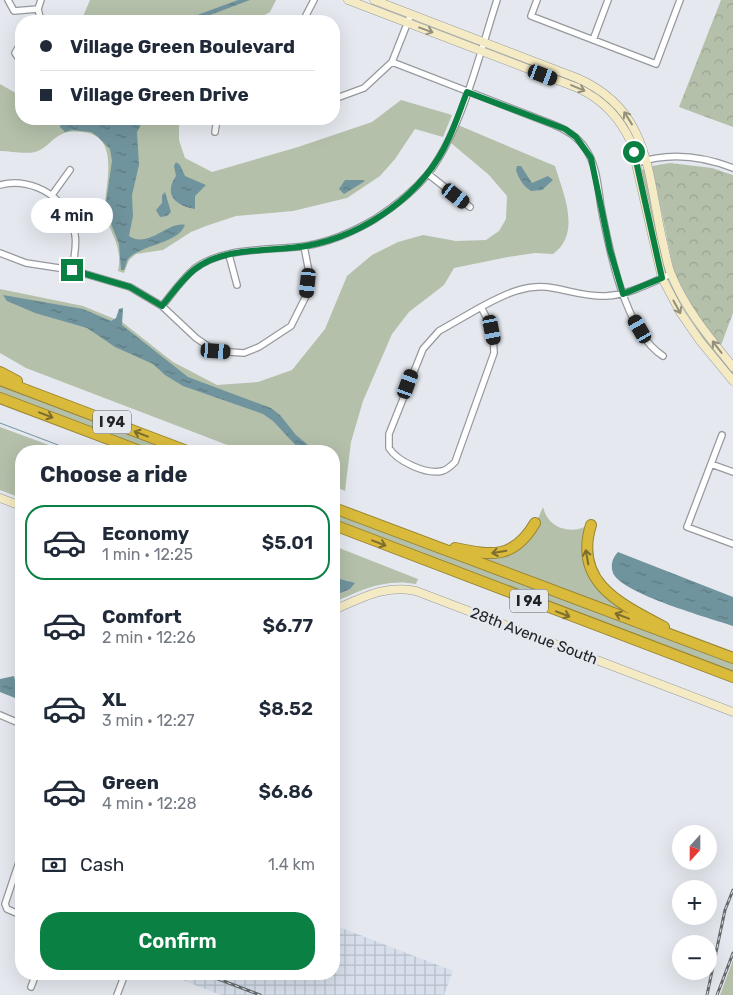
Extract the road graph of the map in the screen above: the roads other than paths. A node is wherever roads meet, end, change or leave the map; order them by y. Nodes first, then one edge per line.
1 (8, 0) edge
2 (40, 0) edge
3 (314, 0) edge
4 (348, 0) edge
5 (374, 0) edge
6 (497, 0) edge
7 (537, 0) edge
8 (608, 0) edge
9 (680, 0) edge
10 (38, 9) junction
11 (411, 14) junction
12 (40, 15) edge
13 (306, 15) edge
14 (407, 23) junction
15 (593, 40) junction
16 (484, 42) junction
17 (481, 50) junction
18 (392, 62) junction
19 (467, 92) junction
20 (340, 97) edge
21 (216, 125) edge
22 (215, 132) dead end
23 (646, 160) junction
24 (637, 162) junction
25 (733, 168) edge
26 (70, 170) dead end
27 (428, 174) junction
28 (0, 186) edge
29 (52, 195) junction
30 (470, 207) dead end
31 (304, 246) junction
32 (0, 253) edge
33 (229, 255) junction
34 (72, 270) junction
35 (671, 274) junction
36 (662, 278) junction
37 (237, 285) dead end
38 (623, 294) junction
39 (162, 306) junction
40 (480, 307) junction
41 (663, 356) dead end
42 (733, 367) edge
43 (0, 372) edge
44 (0, 380) edge
45 (733, 381) edge
46 (36, 394) junction
47 (0, 398) edge
48 (722, 435) dead end
49 (124, 445) edge
50 (171, 445) edge
51 (711, 464) junction
52 (733, 472) edge
53 (0, 498) edge
54 (15, 504) edge
55 (340, 510) edge
56 (535, 523) dead end
57 (591, 525) dead end
58 (340, 528) edge
59 (415, 539) junction
60 (733, 544) edge
61 (340, 607) edge
62 (705, 648) junction
63 (733, 658) edge
64 (733, 677) edge
65 (733, 712) edge
66 (0, 715) edge
67 (15, 721) edge
68 (15, 874) edge
69 (15, 912) edge
70 (34, 980) edge
71 (123, 980) edge
72 (31, 987) dead end
73 (117, 995) edge

1 - 10 street
2 - 10 street
3 - 13 street
4 - 14 street
5 - 11 street
6 - 16 street
7 - 15 street
8 - 15 street
9 - 15 street
10 - 12 street
11 - 14 street
11 - 16 street
14 -> 17 street
14 - 18 street
16 - 17 street
23 -> 16 street
17 - 19 street
17 -> 24 street
18 - 19 street
18 - 20 street
19 - 27 street
19 - 38 street
21 - 22 street
23 - 24 street
23 - 25 street
23 - 35 street
24 - 36 street
26 - 29 street
27 - 30 street
27 - 31 street
28 - 29 street
29 - 34 street
31 - 33 street
31 - 39 street
32 - 34 street
33 - 37 street
33 - 39 street
34 - 39 street
35 - 36 street
42 -> 35 street
36 - 38 street
36 -> 45 street
38 - 40 street
38 - 41 street
40 - 40 street
43 - 46 highway
44 - 46 highway, I 94
50 -> 46 highway, I 94
47 -> 49 highway, I 94
48 - 51 street
51 - 52 street
51 - 60 street
53 - 54 street
55 - 59 highway, I 94
56 -> 59 highway
62 -> 57 highway
58 -> 64 highway, I 94
62 -> 59 highway, I 94
61 - 65 street, 28th Avenue South
62 - 63 highway, I 94
66 - 67 street
68 - 69 street
70 - 72 street
71 - 73 street

